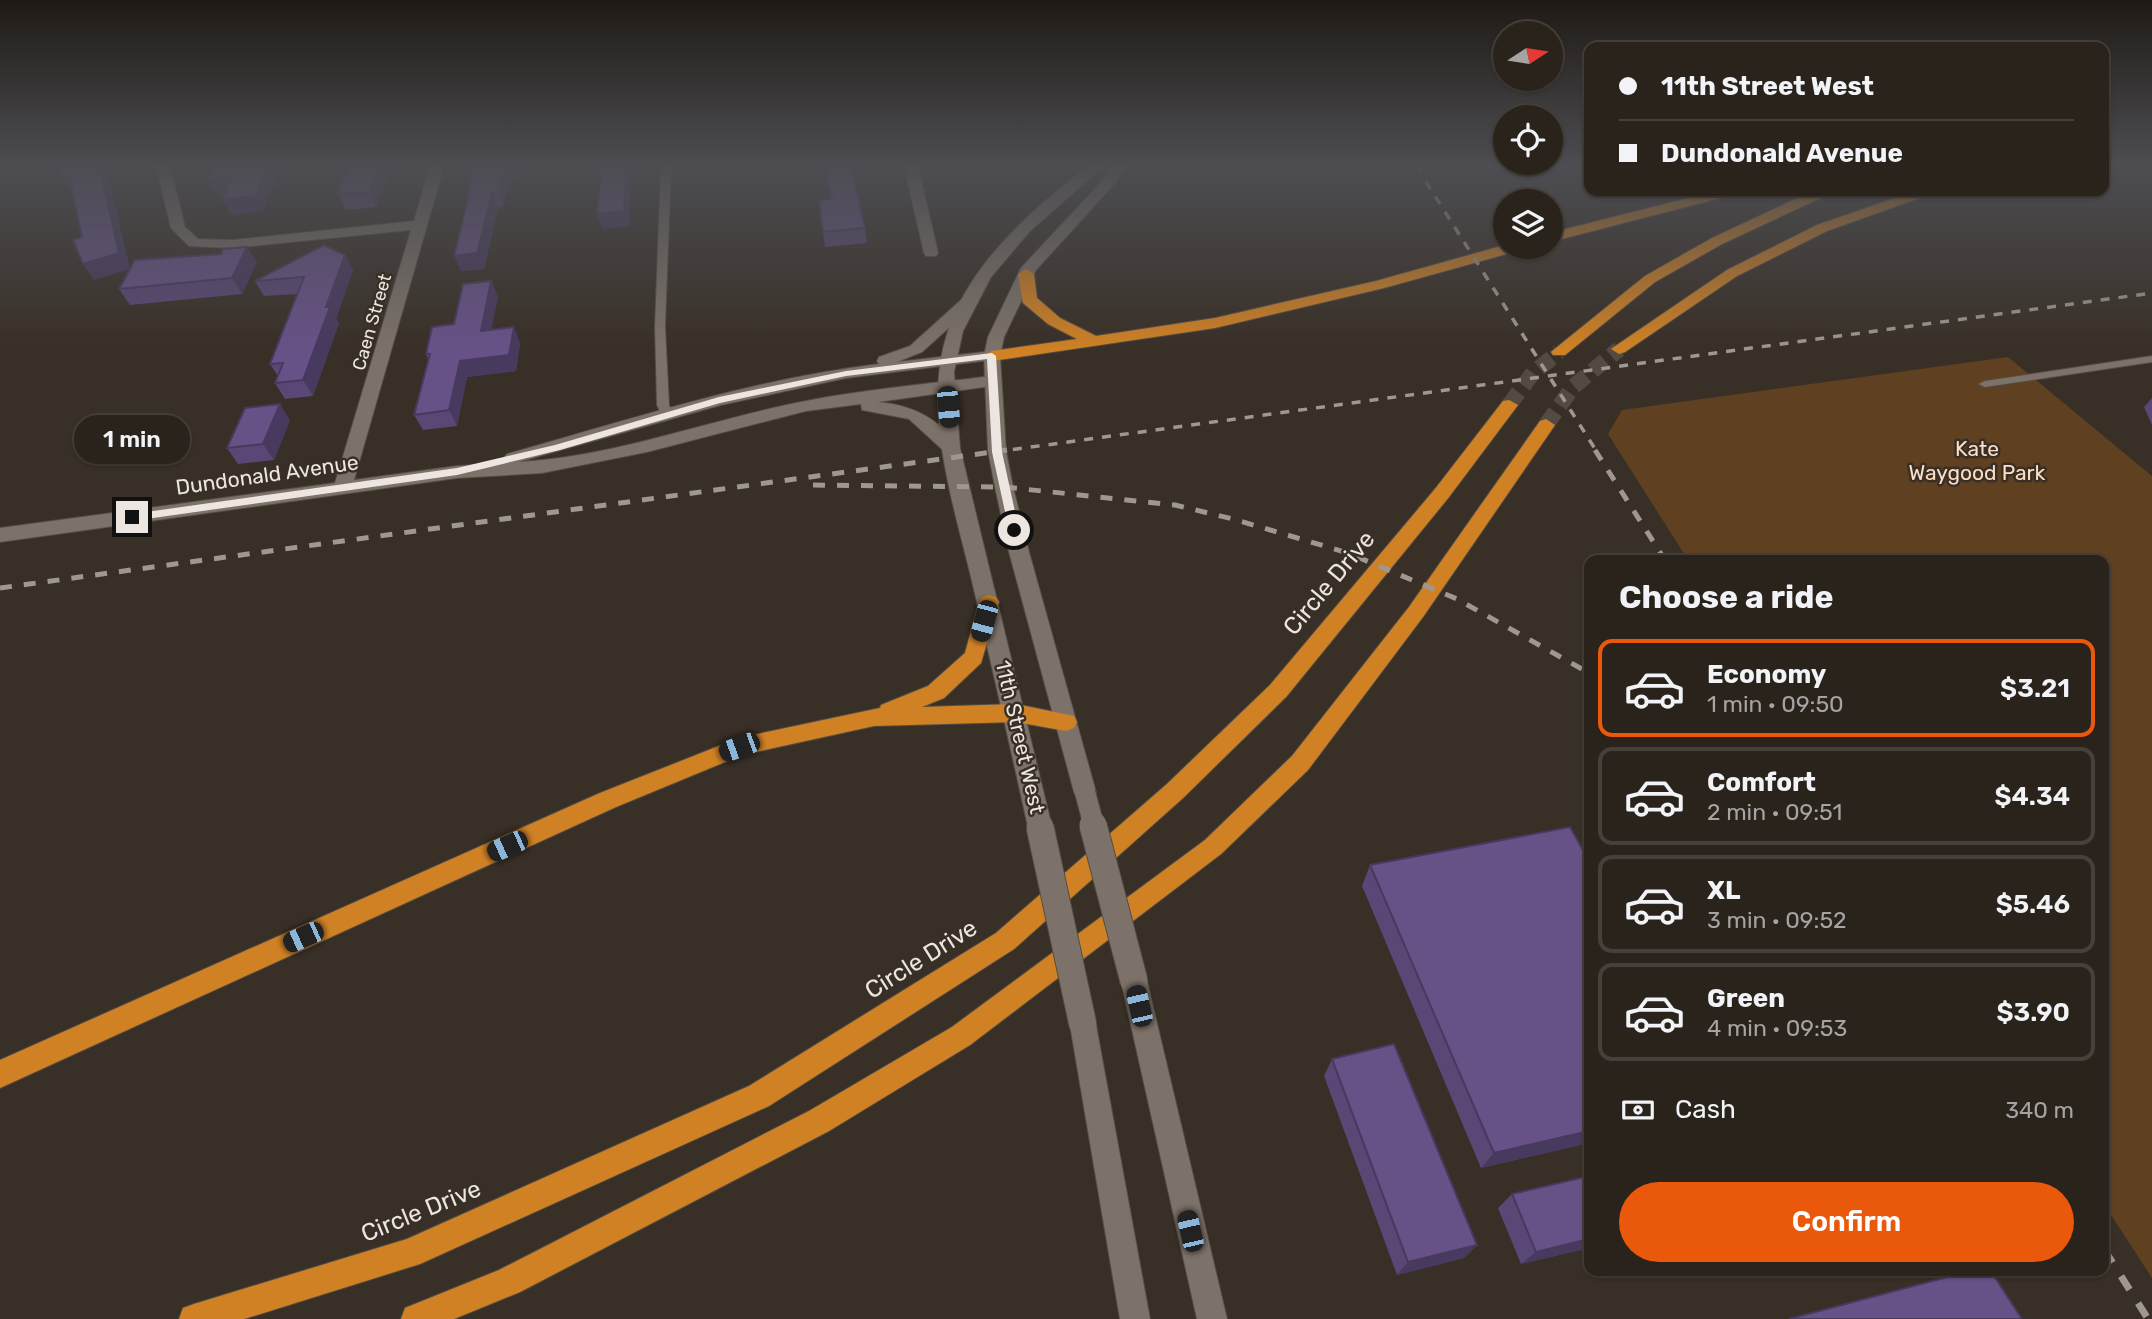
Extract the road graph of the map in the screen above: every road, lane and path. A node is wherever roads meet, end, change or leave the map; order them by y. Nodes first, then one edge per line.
1 (178, 228) edge
2 (395, 228) edge
3 (419, 228) edge
4 (664, 228) edge
5 (925, 228) edge
6 (1024, 228) edge
7 (1068, 228) edge
8 (1590, 228) edge
9 (1746, 228) edge
10 (1823, 228) edge
11 (1563, 235) edge
12 (931, 253) dead end
13 (1493, 253) edge
14 (1026, 274) junction
15 (967, 303) junction
16 (1092, 340) junction
17 (1619, 349) tunnel mouth
18 (1559, 352) tunnel mouth
19 (992, 356) junction
20 (2152, 359) edge
21 (947, 362) junction
22 (846, 373) junction
23 (991, 381) junction
24 (1985, 384) dead end
25 (946, 387) junction
26 (1509, 405) tunnel mouth
27 (806, 406) junction
28 (667, 415) junction
29 (1546, 425) tunnel mouth
30 (951, 448) junction
31 (457, 471) junction
32 (343, 488) junction
33 (0, 536) edge
34 (989, 603) junction
35 (1016, 713) junction
36 (874, 717) junction
37 (1066, 722) junction
38 (0, 1074) edge
39 (194, 1319) edge
40 (416, 1319) edge
41 (1135, 1319) edge
42 (1212, 1319) edge

1 - 2 street
3 - 32 street, Caen Street
4 - 28 lane
5 - 12 street
6 - 15 street, 11th Street West
7 - 14 street
8 - 11 highway
9 - 18 highway
10 - 17 highway
13 - 16 highway
14 - 16 highway
14 - 19 street
15 - 21 street, 11th Street West
15 - 22 street, Dundonald Avenue
16 - 19 highway
19 - 21 street, Dundonald Avenue
19 - 23 street
20 - 24 lane
21 - 22 street, Dundonald Avenue
21 - 25 street, 11th Street West
22 - 28 street, Dundonald Avenue
23 - 25 street, Dundonald Avenue
23 - 37 street
25 - 27 street, Dundonald Avenue
25 - 30 street, 11th Street West
26 - 39 highway, Circle Drive
27 - 30 street, Dundonald Avenue
27 - 31 street, Dundonald Avenue
28 - 31 street, Dundonald Avenue
29 - 40 highway
30 - 34 street, 11th Street West
31 - 32 street, Dundonald Avenue
32 - 33 street, Dundonald Avenue
34 - 35 street, 11th Street West
34 - 36 highway
35 - 36 highway
35 - 37 highway
35 - 41 street, 11th Street West, bridge
36 - 38 highway
37 - 42 street, bridge

